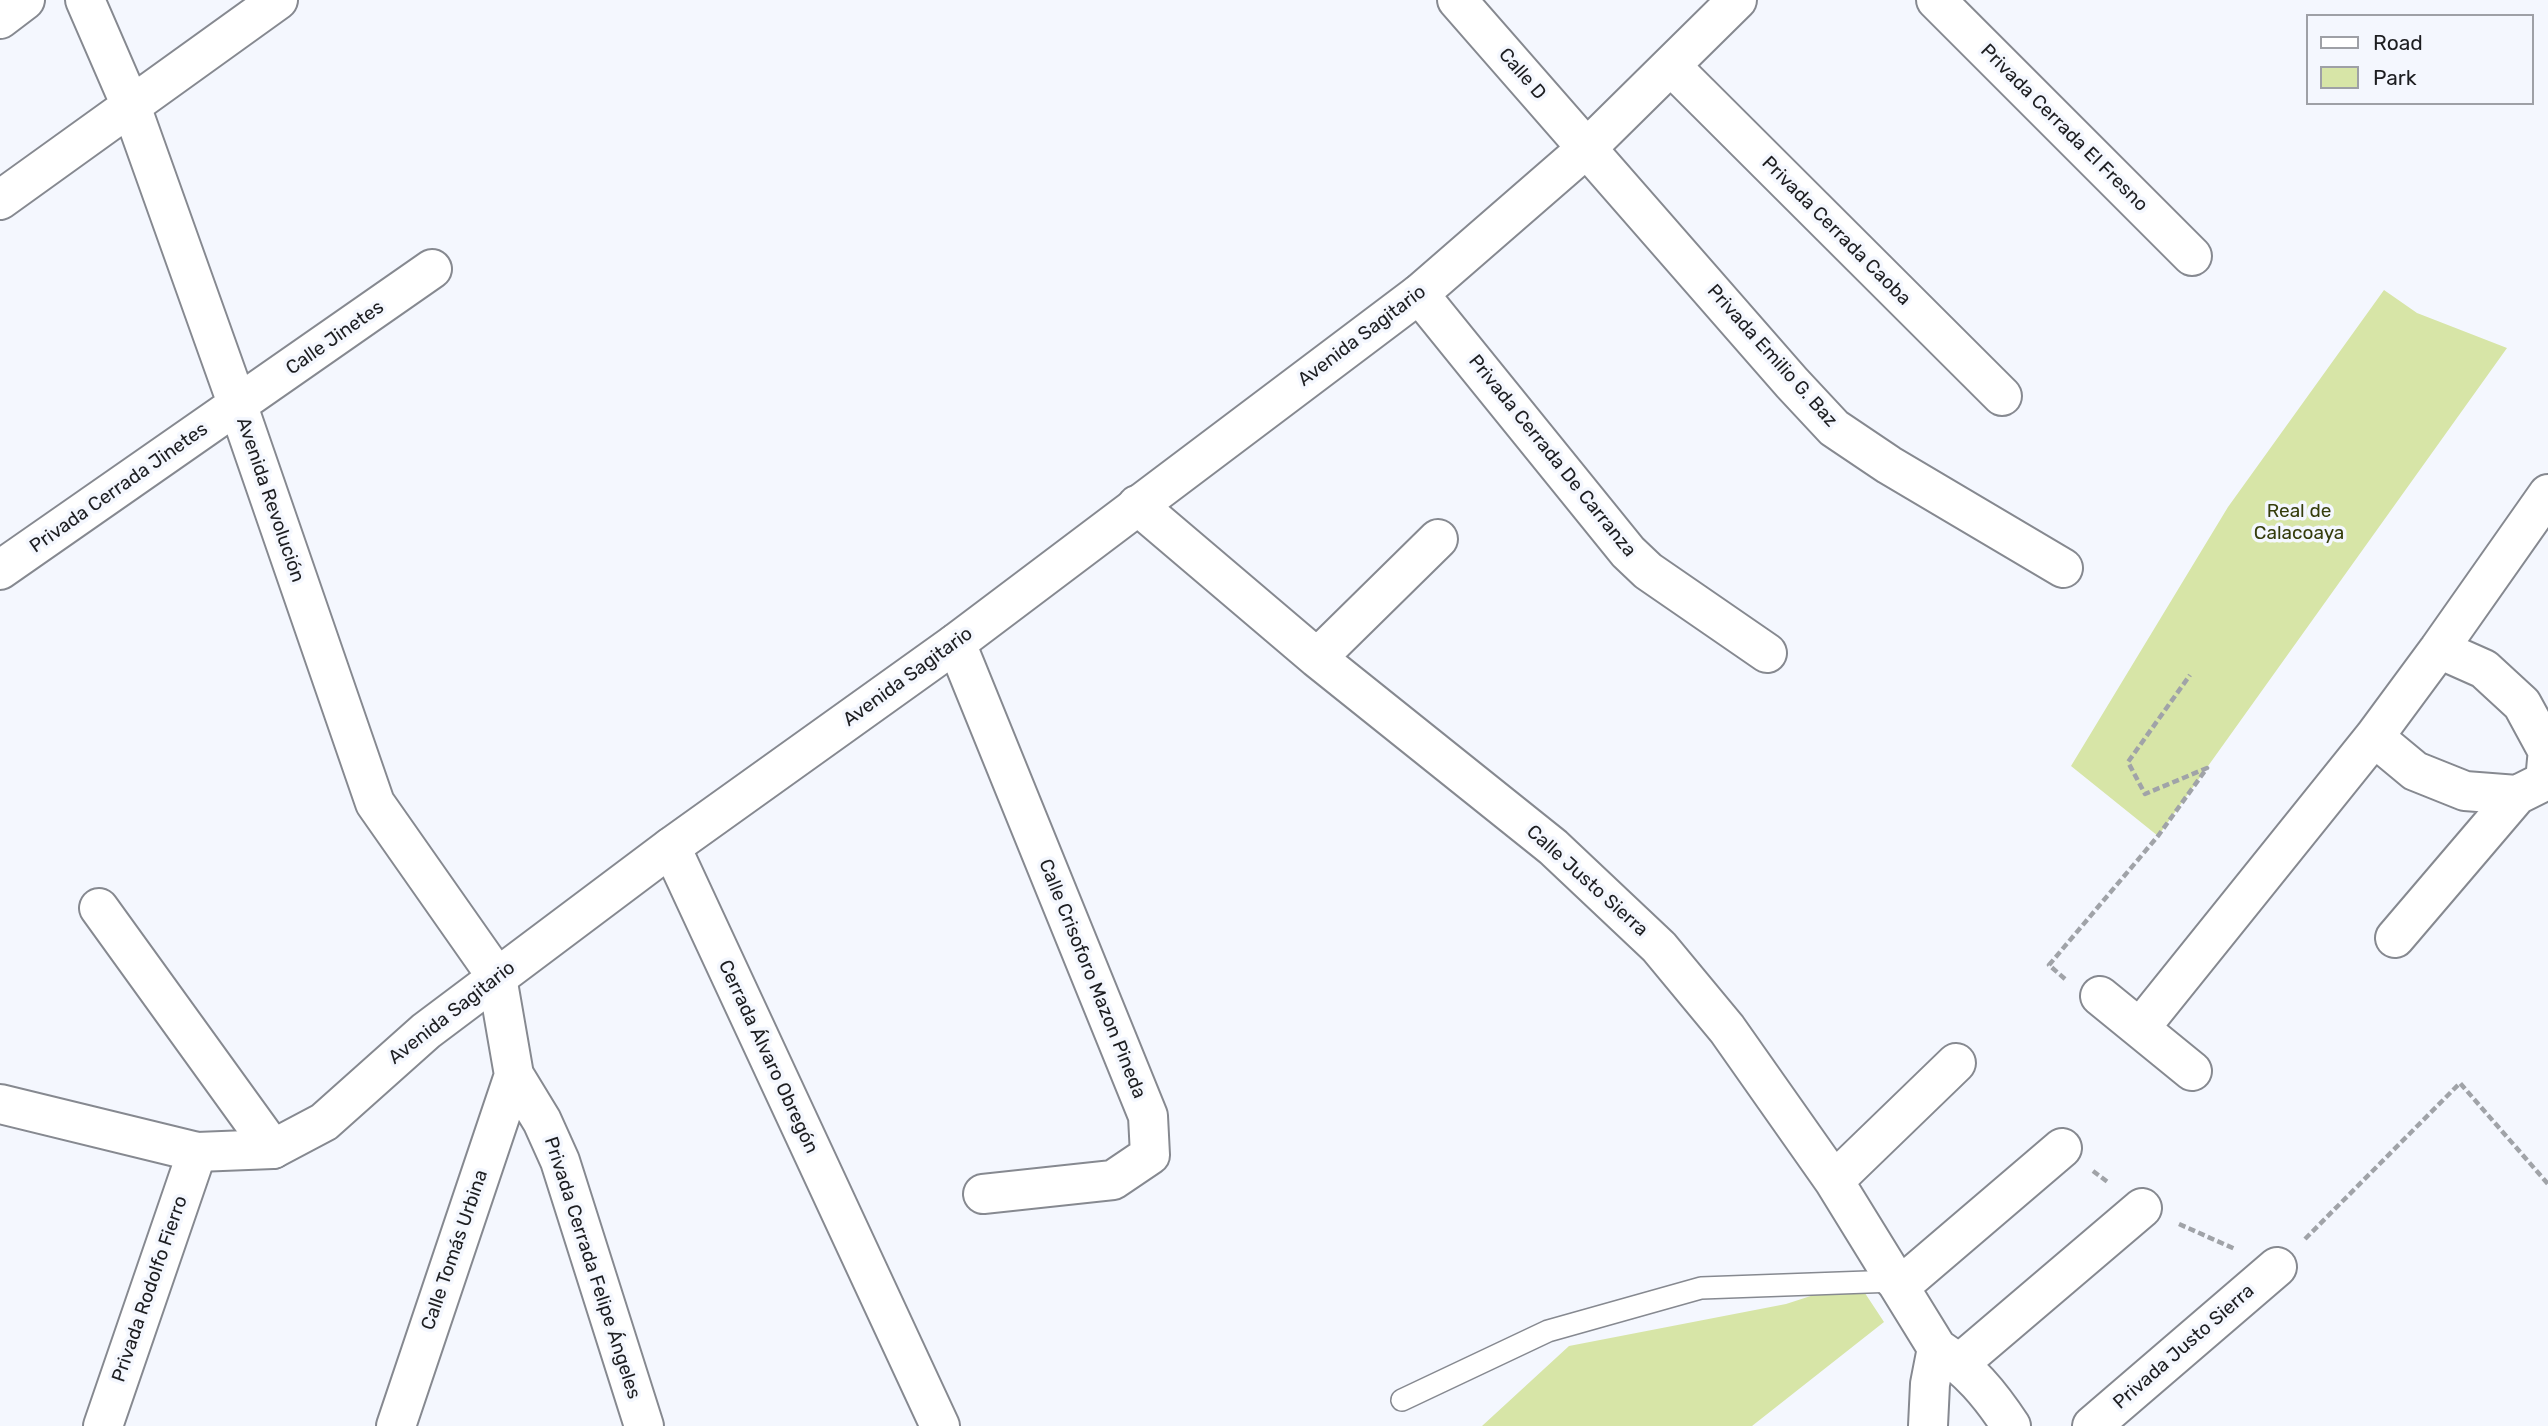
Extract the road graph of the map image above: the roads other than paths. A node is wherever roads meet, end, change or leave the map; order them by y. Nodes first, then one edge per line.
1 (24, 0) edge
2 (85, 0) edge
3 (278, 0) edge
4 (1457, 0) edge
5 (1737, 0) edge
6 (1936, 0) edge
7 (0, 19) edge
8 (1671, 66) junction
9 (131, 106) junction
10 (1587, 148) junction
11 (0, 200) edge
12 (2192, 256) dead end
13 (432, 269) dead end
14 (1419, 294) junction
15 (2002, 396) dead end
16 (238, 406) junction
17 (2548, 494) edge
18 (1138, 505) junction
19 (1438, 539) dead end
20 (2063, 568) dead end
21 (0, 570) edge
22 (956, 643) junction
23 (2439, 649) junction
24 (1766, 653) dead end
25 (1318, 658) junction
26 (2374, 737) junction
27 (2541, 772) edge
28 (671, 847) junction
29 (99, 908) dead end
30 (2395, 938) dead end
31 (497, 977) junction
32 (2084, 988) road end
33 (2140, 1028) junction
34 (1956, 1063) dead end
35 (2192, 1071) dead end
36 (514, 1075) junction
37 (0, 1104) edge
38 (2062, 1148) dead end
39 (273, 1149) junction
40 (197, 1152) junction
41 (1834, 1181) junction
42 (983, 1194) dead end
43 (2142, 1208) dead end
44 (2277, 1267) road end
45 (1895, 1281) junction
46 (1949, 1355) junction
47 (1402, 1400) dead end
48 (103, 1426) edge
49 (396, 1426) edge
50 (644, 1426) edge
51 (940, 1426) edge
52 (1928, 1426) edge
53 (2011, 1426) edge
54 (2092, 1426) edge

1 - 7 street
2 - 9 street, Avenida Revolución
3 - 9 street
4 - 10 street, Calle D
5 - 8 street, Avenida Sagitario
6 - 12 street, Privada Cerrada El Fresno
8 - 10 street, Avenida Sagitario
8 - 15 street, Privada Cerrada Caoba
9 - 11 street
9 - 16 street, Avenida Revolución
10 - 14 street, Avenida Sagitario
10 - 20 street, Privada Emilio G. Baz
13 - 16 street, Calle Jinetes
14 - 18 street, Avenida Sagitario
14 - 24 street, Privada Cerrada De Carranza
16 - 21 street, Privada Cerrada Jinetes
16 - 31 street, Avenida Revolución
17 - 23 street
18 - 22 street, Avenida Sagitario
18 - 25 street, Calle Justo Sierra
19 - 25 street
22 - 28 street, Avenida Sagitario
22 - 42 street, Calle Crisoforo Mazon Pineda
23 - 26 street
23 - 27 street
25 - 41 street, Calle Justo Sierra
26 - 27 street
26 - 33 street
27 - 30 street
28 - 31 street, Avenida Sagitario
28 - 51 street, Cerrada Álvaro Obregón
29 - 39 street
31 - 36 street
31 - 39 street, Avenida Sagitario
32 - 33 street
33 - 35 street
34 - 41 street
36 - 49 street, Calle Tomás Urbina
36 - 50 street, Privada Cerrada Felipe Ángeles
37 - 40 street, Avenida Sagitario
38 - 45 street
39 - 40 street, Avenida Sagitario
40 - 48 street, Privada Rodolfo Fierro
41 - 45 street, Calle Justo Sierra
43 - 46 street
44 - 54 street, Privada Justo Sierra
45 - 46 street, Calle Justo Sierra
45 - 47 lane
46 - 52 street
46 - 53 street, Calle Justo Sierra

